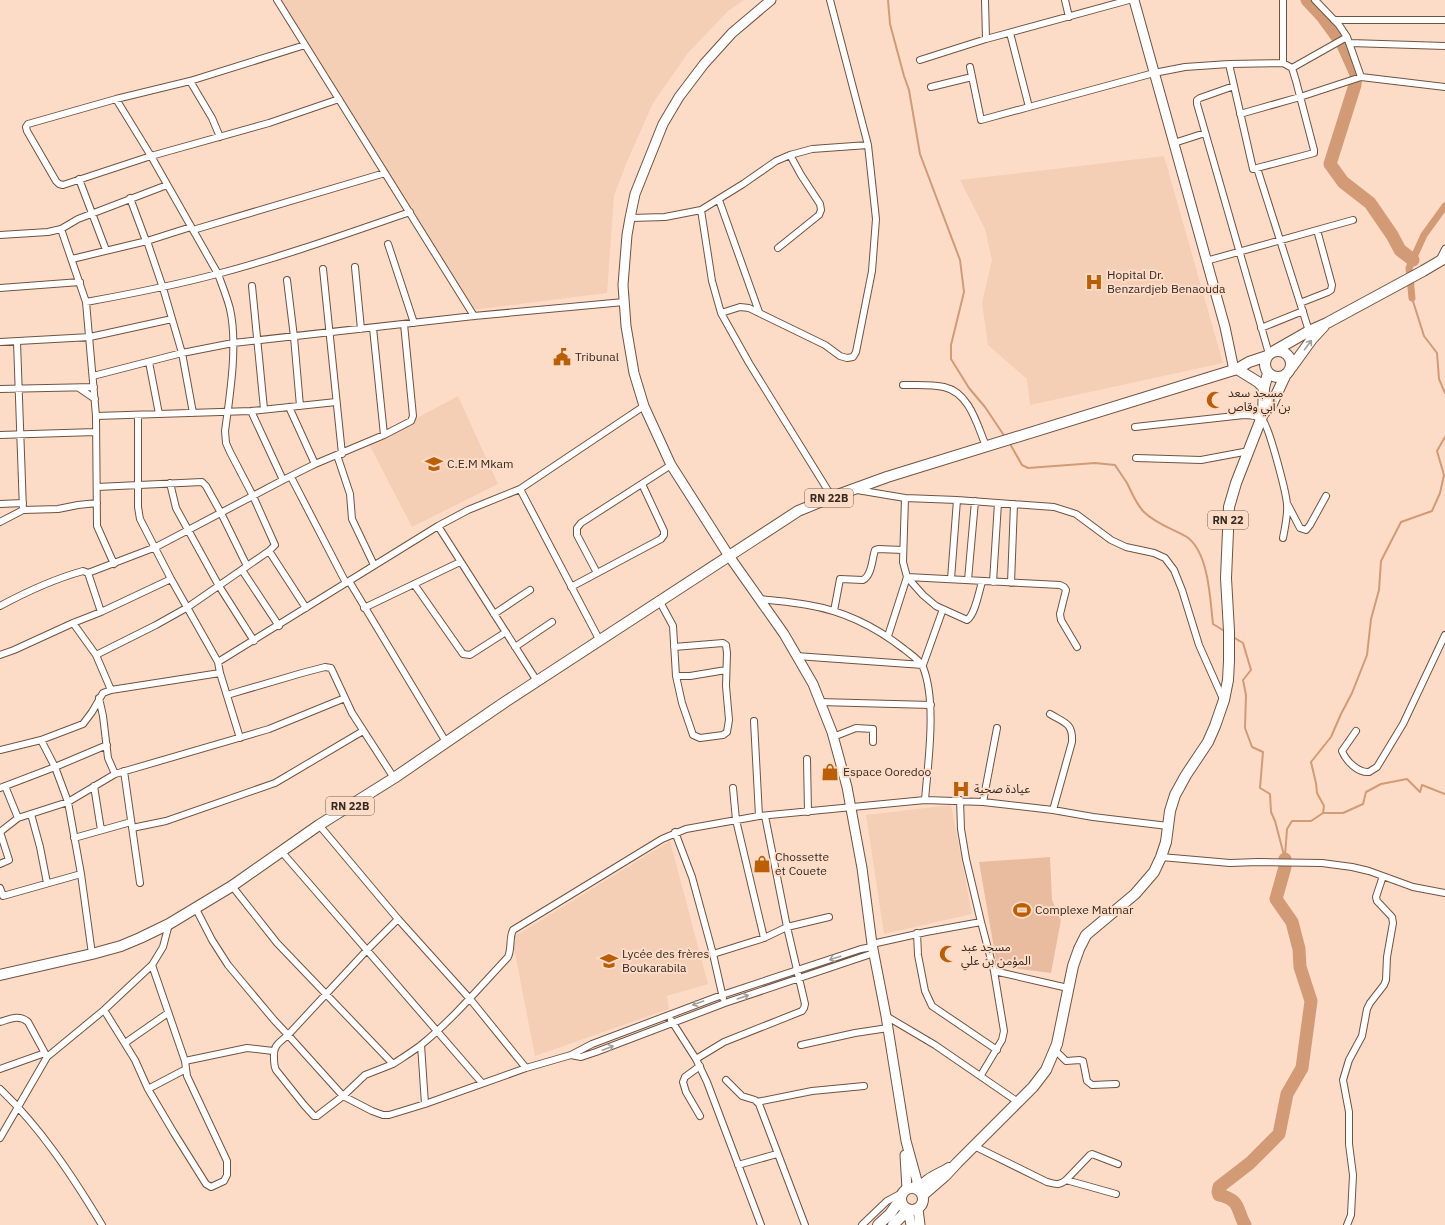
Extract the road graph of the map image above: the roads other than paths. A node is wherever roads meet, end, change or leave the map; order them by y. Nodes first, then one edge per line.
1 (277, 0) edge
2 (770, 0) edge
3 (830, 0) edge
4 (985, 0) edge
5 (1065, 0) edge
6 (1129, 0) edge
7 (1134, 0) edge
8 (1283, 0) edge
9 (1315, 0) edge
10 (1069, 17) junction
11 (1334, 20) junction
12 (1445, 20) edge
13 (1010, 33) junction
14 (986, 39) junction
15 (1342, 39) junction
16 (1350, 43) junction
17 (305, 45) junction
18 (1445, 46) edge
19 (920, 60) dead end
20 (1283, 63) junction
21 (1229, 64) junction
22 (970, 67) dead end
23 (1292, 68) junction
24 (1154, 73) junction
25 (972, 77) junction
26 (1358, 78) junction
27 (190, 81) junction
28 (1234, 86) junction
29 (1445, 86) edge
30 (931, 87) dead end
31 (1300, 97) junction
32 (116, 99) junction
33 (339, 99) junction
34 (1029, 107) junction
35 (1240, 114) junction
36 (1205, 133) junction
37 (220, 137) junction
38 (1174, 143) junction
39 (868, 145) junction
40 (790, 155) junction
41 (151, 156) junction
42 (1257, 168) junction
43 (386, 173) junction
44 (79, 180) junction
45 (167, 185) junction
46 (130, 198) junction
47 (719, 200) junction
48 (701, 210) junction
49 (410, 212) junction
50 (91, 213) junction
51 (630, 218) junction
52 (1353, 220) dead end
53 (192, 228) junction
54 (60, 229) junction
55 (1317, 230) junction
56 (0, 235) edge
57 (1279, 240) junction
58 (146, 241) junction
59 (388, 244) dead end
60 (778, 248) dead end
61 (1445, 248) edge
62 (106, 250) junction
63 (1240, 252) junction
64 (72, 259) junction
65 (1442, 260) edge
66 (1206, 261) junction
67 (355, 267) dead end
68 (323, 269) dead end
69 (218, 274) junction
70 (287, 280) dead end
71 (80, 282) junction
72 (252, 286) dead end
73 (0, 288) edge
74 (163, 288) junction
75 (86, 302) junction
76 (624, 302) junction
77 (1300, 303) junction
78 (1303, 311) junction
79 (759, 312) junction
80 (721, 314) junction
81 (474, 316) junction
82 (172, 319) junction
83 (414, 323) junction
84 (1327, 323) junction
85 (404, 324) junction
86 (373, 328) junction
87 (1262, 328) junction
88 (361, 330) junction
89 (1309, 331) junction
90 (329, 333) junction
91 (90, 337) junction
92 (294, 337) junction
93 (257, 341) junction
94 (0, 342) edge
95 (17, 342) junction
96 (234, 344) junction
97 (182, 353) junction
98 (1270, 354) junction
99 (149, 362) junction
100 (1236, 370) junction
101 (1288, 371) junction
102 (1268, 373) junction
103 (93, 376) junction
104 (903, 385) dead end
105 (94, 387) junction
106 (79, 388) junction
107 (1264, 388) junction
108 (0, 389) edge
109 (19, 389) junction
110 (95, 400) junction
111 (336, 402) junction
112 (300, 406) junction
113 (644, 406) junction
114 (289, 407) junction
115 (264, 409) junction
116 (251, 410) junction
117 (228, 411) junction
118 (193, 413) junction
119 (158, 414) junction
120 (138, 415) junction
121 (96, 416) junction
122 (1262, 416) junction
123 (1135, 427) dead end
124 (96, 432) junction
125 (0, 435) edge
126 (20, 435) junction
127 (384, 435) junction
128 (991, 445) junction
129 (1249, 451) junction
130 (340, 454) junction
131 (1136, 458) dead end
132 (316, 464) junction
133 (671, 465) junction
134 (291, 477) junction
135 (283, 480) junction
136 (170, 483) junction
137 (642, 484) junction
138 (139, 485) junction
139 (97, 487) junction
140 (520, 488) junction
141 (853, 489) junction
142 (253, 496) junction
143 (832, 496) junction
144 (1326, 496) dead end
145 (905, 498) junction
146 (957, 500) junction
147 (975, 501) junction
148 (23, 503) junction
149 (998, 503) junction
150 (0, 504) edge
151 (97, 504) junction
152 (1014, 504) junction
153 (1287, 504) junction
154 (23, 510) junction
155 (221, 513) junction
156 (0, 522) edge
157 (438, 526) junction
158 (189, 530) junction
159 (1283, 538) dead end
160 (156, 547) junction
161 (904, 550) junction
162 (269, 551) junction
163 (729, 556) junction
164 (460, 562) junction
165 (114, 564) junction
166 (374, 566) junction
167 (245, 568) junction
168 (88, 573) junction
169 (597, 573) junction
170 (907, 577) junction
171 (950, 578) junction
172 (171, 579) junction
173 (968, 580) junction
174 (348, 582) junction
175 (982, 582) junction
176 (993, 582) junction
177 (1011, 583) junction
178 (414, 584) junction
179 (219, 586) junction
180 (571, 587) junction
181 (530, 590) dead end
182 (760, 599) junction
183 (660, 602) junction
184 (0, 606) edge
185 (188, 607) junction
186 (306, 608) junction
187 (364, 608) junction
188 (943, 609) junction
189 (834, 611) junction
190 (101, 612) junction
191 (494, 614) junction
192 (552, 622) dead end
193 (72, 623) junction
194 (279, 626) junction
195 (506, 632) junction
196 (888, 636) junction
197 (1445, 636) edge
198 (254, 641) junction
199 (600, 641) junction
200 (515, 647) junction
201 (674, 647) junction
202 (1077, 647) dead end
203 (0, 655) edge
204 (96, 655) junction
205 (796, 656) junction
206 (218, 662) junction
207 (923, 665) junction
208 (726, 670) junction
209 (220, 673) junction
210 (676, 676) junction
211 (537, 681) junction
212 (111, 690) junction
213 (227, 695) junction
214 (99, 698) junction
215 (345, 698) junction
216 (1224, 700) junction
217 (820, 702) junction
218 (930, 705) junction
219 (1050, 714) dead end
220 (754, 721) dead end
221 (997, 728) dead end
222 (363, 731) junction
223 (1356, 731) dead end
224 (833, 736) junction
225 (240, 738) junction
226 (41, 740) junction
227 (446, 742) junction
228 (873, 742) dead end
229 (107, 745) junction
230 (0, 750) edge
231 (807, 759) dead end
232 (55, 767) junction
233 (124, 771) junction
234 (115, 774) junction
235 (394, 778) junction
236 (94, 786) junction
237 (2, 787) edge
238 (733, 788) dead end
239 (925, 800) junction
240 (960, 800) junction
241 (68, 802) junction
242 (983, 802) junction
243 (850, 807) junction
244 (1053, 810) junction
245 (808, 812) junction
246 (31, 814) junction
247 (762, 816) junction
248 (18, 818) junction
249 (736, 820) junction
250 (131, 825) junction
251 (319, 825) junction
252 (1168, 826) junction
253 (101, 830) junction
254 (0, 832) edge
255 (675, 832) junction
256 (74, 838) junction
257 (281, 851) junction
258 (1161, 857) junction
259 (0, 864) edge
260 (81, 874) junction
261 (1383, 876) junction
262 (47, 883) junction
263 (140, 883) dead end
264 (232, 886) junction
265 (0, 888) edge
266 (1445, 893) edge
267 (195, 907) junction
268 (829, 917) dead end
269 (398, 919) junction
270 (981, 922) junction
271 (169, 924) junction
272 (787, 927) junction
273 (917, 933) junction
274 (764, 938) junction
275 (872, 948) junction
276 (367, 950) junction
277 (92, 954) junction
278 (713, 954) junction
279 (152, 965) junction
280 (796, 970) junction
281 (994, 971) junction
282 (0, 975) edge
283 (799, 978) junction
284 (1068, 988) junction
285 (327, 994) junction
286 (722, 994) junction
287 (470, 999) junction
288 (724, 1003) junction
289 (104, 1010) junction
290 (168, 1013) junction
291 (669, 1014) junction
292 (886, 1016) junction
293 (0, 1022) edge
294 (672, 1022) junction
295 (888, 1028) junction
296 (438, 1030) junction
297 (288, 1035) junction
298 (125, 1043) junction
299 (421, 1045) junction
300 (801, 1045) dead end
301 (273, 1050) junction
302 (997, 1050) junction
303 (1055, 1050) junction
304 (46, 1055) junction
305 (570, 1056) junction
306 (696, 1059) junction
307 (185, 1061) junction
308 (393, 1064) junction
309 (700, 1066) junction
310 (526, 1068) junction
311 (0, 1069) edge
312 (186, 1069) junction
313 (981, 1075) junction
314 (726, 1080) dead end
315 (482, 1083) junction
316 (1116, 1084) dead end
317 (864, 1086) dead end
318 (0, 1089) edge
319 (148, 1089) junction
320 (343, 1096) junction
321 (757, 1102) junction
322 (1018, 1102) junction
323 (425, 1104) junction
324 (19, 1107) junction
325 (700, 1116) dead end
326 (0, 1138) edge
327 (974, 1146) junction
328 (777, 1154) junction
329 (1118, 1164) dead end
330 (738, 1165) junction
331 (1066, 1180) junction
332 (1116, 1194) dead end
333 (911, 1198) junction
334 (102, 1225) edge
335 (761, 1225) edge
336 (805, 1225) edge
337 (862, 1225) edge
338 (878, 1225) edge
339 (893, 1225) edge
340 (911, 1225) edge
341 (920, 1225) edge
342 (1347, 1225) edge

1 - 17 street
2 - 51 main road
3 - 39 street
4 - 14 street
5 - 10 street
6 - 10 street
7 - 24 main road
8 - 20 street
9 - 11 street
10 - 13 street
11 - 12 street
11 - 15 street
13 - 14 street
13 - 34 street
14 - 19 street
15 - 16 street
15 - 23 street
16 - 18 street
16 - 26 street
17 - 27 street
17 - 33 street
20 - 21 street
20 - 23 street
21 - 24 street
21 - 28 street
22 - 25 street
23 - 31 street
24 - 34 street
24 - 38 main road
25 - 30 street
25 - 34 street
26 - 29 street
26 - 31 street
27 - 32 street
27 - 37 street
28 - 35 street
28 - 36 street
31 - 35 street
31 - 42 street
32 - 41 street
32 - 44 street
33 - 37 street
33 - 43 street
35 - 42 street
36 - 38 street
36 - 63 street
37 - 41 street
38 - 66 main road
39 - 40 street
39 - 79 street
40 - 47 street
40 - 60 street
41 - 44 street
41 - 45 street
42 - 57 street
43 - 49 street
43 - 53 street
44 - 50 street
45 - 46 street
45 - 53 street
46 - 50 street
46 - 58 street
47 - 48 street
47 - 79 street
48 - 51 street
48 - 80 street
49 - 69 street
49 - 81 street
50 - 54 street
50 - 62 street
51 - 76 main road
52 - 55 street
53 - 58 street
53 - 69 street
54 - 56 street
54 - 64 street
55 - 57 street
55 - 77 street
57 - 63 street
57 - 77 street
58 - 62 street
58 - 74 street
59 - 83 street
61 - 65 street
62 - 64 street
63 - 66 street
63 - 87 street
64 - 71 street
65 - 84 main road, RN 22
66 - 100 main road
67 - 88 street
68 - 90 street
69 - 74 street
69 - 96 street
70 - 92 street
71 - 73 street
71 - 75 street
72 - 93 street
74 - 75 street
74 - 82 street
75 - 91 street
76 - 81 street
76 - 113 main road
77 - 78 street
78 - 87 street
78 - 89 street
79 - 80 street
80 - 143 street
81 - 83 street
82 - 91 street
82 - 97 street
83 - 85 street
84 - 89 main road, RN 22
101 -> 84 main road, RN 22
85 - 86 street
85 - 127 street
86 - 88 street
86 - 127 street
87 - 98 street
88 - 90 street
89 - 98 main road, RN 22
90 - 92 street
90 - 111 street
91 - 95 street
91 - 103 street
92 - 93 street
92 - 112 street
93 - 96 street
93 - 115 street
94 - 95 street
95 - 109 street
96 - 97 street
96 - 117 street
97 - 99 street
97 - 118 street
98 - 100 main road, RN 22B
98 - 101 main road
98 - 102 main road
99 - 103 street
99 - 119 street
100 - 102 main road
100 - 107 main road
100 - 128 main road, RN 22B
101 - 102 main road
101 - 122 main road, RN 22
102 - 107 main road, RN 22
103 - 105 street
104 - 128 street
105 - 106 street
105 - 110 street
106 - 109 street
106 - 110 street
107 - 122 main road, RN 22
108 - 109 street
109 - 126 street
110 - 121 street
111 - 112 street
111 - 130 street
112 - 114 street
113 - 133 main road
113 - 140 street
114 - 115 street
114 - 132 street
115 - 116 street
116 - 117 street
116 - 135 street
117 - 118 street
117 - 142 street
118 - 119 street
119 - 120 street
120 - 121 street
120 - 138 street
121 - 124 street
122 - 123 street
122 - 129 main road, RN 22
122 - 153 street
124 - 126 street
124 - 139 street
125 - 126 street
126 - 148 street
127 - 130 street
128 - 141 main road, RN 22B
129 - 131 street
129 - 216 main road, RN 22
130 - 132 street
130 - 166 street
132 - 134 street
133 - 137 street
133 - 163 main road
134 - 135 street
134 - 174 street
135 - 142 street
136 - 138 street
136 - 155 street
136 - 158 street
137 - 169 street
137 - 169 street
138 - 139 street
138 - 160 street
139 - 151 street
140 - 157 street
140 - 180 street
141 - 143 main road, RN 22B
141 - 145 street
142 - 155 street
142 - 162 street
143 - 163 main road, RN 22B
144 - 153 street
145 - 146 street
145 - 161 street
146 - 147 street
146 - 171 street
147 - 149 street
147 - 173 street
148 - 150 street
148 - 154 street
149 - 152 street
149 - 176 street
151 - 154 street
151 - 165 street
152 - 177 street
152 - 216 street
153 - 159 street
154 - 156 street
155 - 158 street
155 - 167 street
157 - 164 street
157 - 166 street
158 - 160 street
158 - 179 street
160 - 165 street
160 - 172 street
161 - 170 street
161 - 189 street
162 - 167 street
162 - 186 street
163 - 182 main road
163 - 183 main road, RN 22B
164 - 178 street
164 - 191 street
165 - 168 street
166 - 174 street
167 - 179 street
167 - 194 street
168 - 184 street
168 - 190 street
169 - 180 street
170 - 171 street
170 - 188 street
170 - 196 street
171 - 173 street
172 - 185 street
172 - 190 street
173 - 175 street
174 - 186 street
174 - 187 street
175 - 176 street
175 - 188 street
176 - 177 street
177 - 202 street
178 - 187 street
178 - 195 street
179 - 185 street
179 - 198 street
180 - 199 street
181 - 191 street
182 - 189 street
182 - 205 main road
183 - 199 main road, RN 22B
183 - 201 street
185 - 204 street
185 - 206 street
186 - 194 street
187 - 227 street
188 - 207 street
189 - 196 street
190 - 193 street
191 - 195 street
192 - 200 street
193 - 203 street
193 - 204 street
194 - 198 street
195 - 200 street
196 - 207 street
197 - 223 street
198 - 206 street
199 - 211 main road, RN 22B
200 - 211 street
201 - 208 street
201 - 210 street
204 - 212 street
205 - 207 street
205 - 217 main road
206 - 209 street
207 - 218 street
208 - 210 street
208 - 210 street
209 - 212 street
209 - 213 street
211 - 227 main road, RN 22B
212 - 214 street
213 - 215 street
213 - 225 street
214 - 226 street
214 - 229 street
215 - 222 street
215 - 225 street
216 - 252 main road, RN 22
217 - 218 street
217 - 224 main road
218 - 239 street
219 - 244 street
220 - 247 street
221 - 242 street
222 - 235 street
222 - 250 street
224 - 228 street
224 - 243 main road
225 - 233 street
226 - 230 street
226 - 232 street
227 - 235 main road, RN 22B
229 - 232 street
229 - 234 street
231 - 245 street
232 - 237 street
232 - 241 street
233 - 234 street
233 - 250 street
234 - 236 street
235 - 251 main road, RN 22B
236 - 241 street
236 - 253 street
237 - 248 street
238 - 249 street
239 - 240 street
239 - 243 street
240 - 242 street
240 - 270 street
241 - 246 street
241 - 256 street
242 - 244 street
243 - 245 street
243 - 275 main road
244 - 252 street
245 - 247 street
246 - 248 street
246 - 262 street
247 - 249 street
247 - 272 street
248 - 254 street
249 - 255 street
249 - 274 street
250 - 253 street
250 - 263 street
251 - 257 main road, RN 22B
251 - 269 street
252 - 258 main road, RN 22
253 - 256 street
254 - 259 street
255 - 278 street
255 - 287 street
256 - 260 street
257 - 264 main road, RN 22B
257 - 276 street
258 - 261 street
258 - 284 main road, RN 22
260 - 262 street
260 - 277 street
261 - 266 street
261 - 342 street
262 - 265 street
264 - 267 main road, RN 22B
264 - 285 street
267 - 271 main road, RN 22B
267 - 297 street
268 - 272 street
269 - 276 street
269 - 287 street
270 - 273 street
270 - 281 street
271 - 277 main road, RN 22B
271 - 279 street
272 - 274 street
272 - 280 street
273 - 275 street
273 - 302 street
274 - 278 street
275 -> 280 street
275 - 283 street
275 - 292 main road
276 - 285 street
276 - 296 street
277 - 282 main road, RN 22B
278 - 286 street
279 - 289 street
279 - 290 street
280 - 283 street
280 - 286 street
281 - 284 street
281 - 302 street
288 -> 283 street
283 - 306 street
284 - 303 main road, RN 22
285 - 297 street
285 - 308 street
286 - 288 street
286 -> 291 street
287 - 296 street
287 - 310 street
288 - 294 street
289 - 298 street
289 - 304 street
290 - 298 street
290 - 307 street
291 - 294 street
291 - 305 street
292 - 295 main road
292 - 313 street
293 - 304 street
305 -> 294 street
294 - 306 street
295 - 300 street
295 - 333 main road
296 - 299 street
296 - 315 street
297 - 301 street
297 - 320 street
298 - 319 street
299 - 308 street
299 - 323 street
301 - 307 street
301 - 320 street
302 - 313 street
303 - 316 street
303 - 322 main road, RN 22
304 - 311 street
304 - 324 street
305 - 310 street
306 - 309 street
307 - 312 street
308 - 320 street
309 - 325 street
309 - 330 street
310 - 315 street
312 - 319 street
312 - 319 street
313 - 322 street
314 - 321 street
315 - 323 street
317 - 321 street
318 - 324 street
320 - 323 street
321 - 328 street
322 - 327 main road, RN 22
324 - 326 street
324 - 334 street
327 - 331 street
327 - 333 main road, RN 22
328 - 330 street
328 - 336 street
329 - 331 street
330 - 335 street
331 - 332 street
333 - 337 street
333 - 338 main road, RN 22
333 - 339 main road, RN 22
333 - 340 main road
333 - 341 main road

